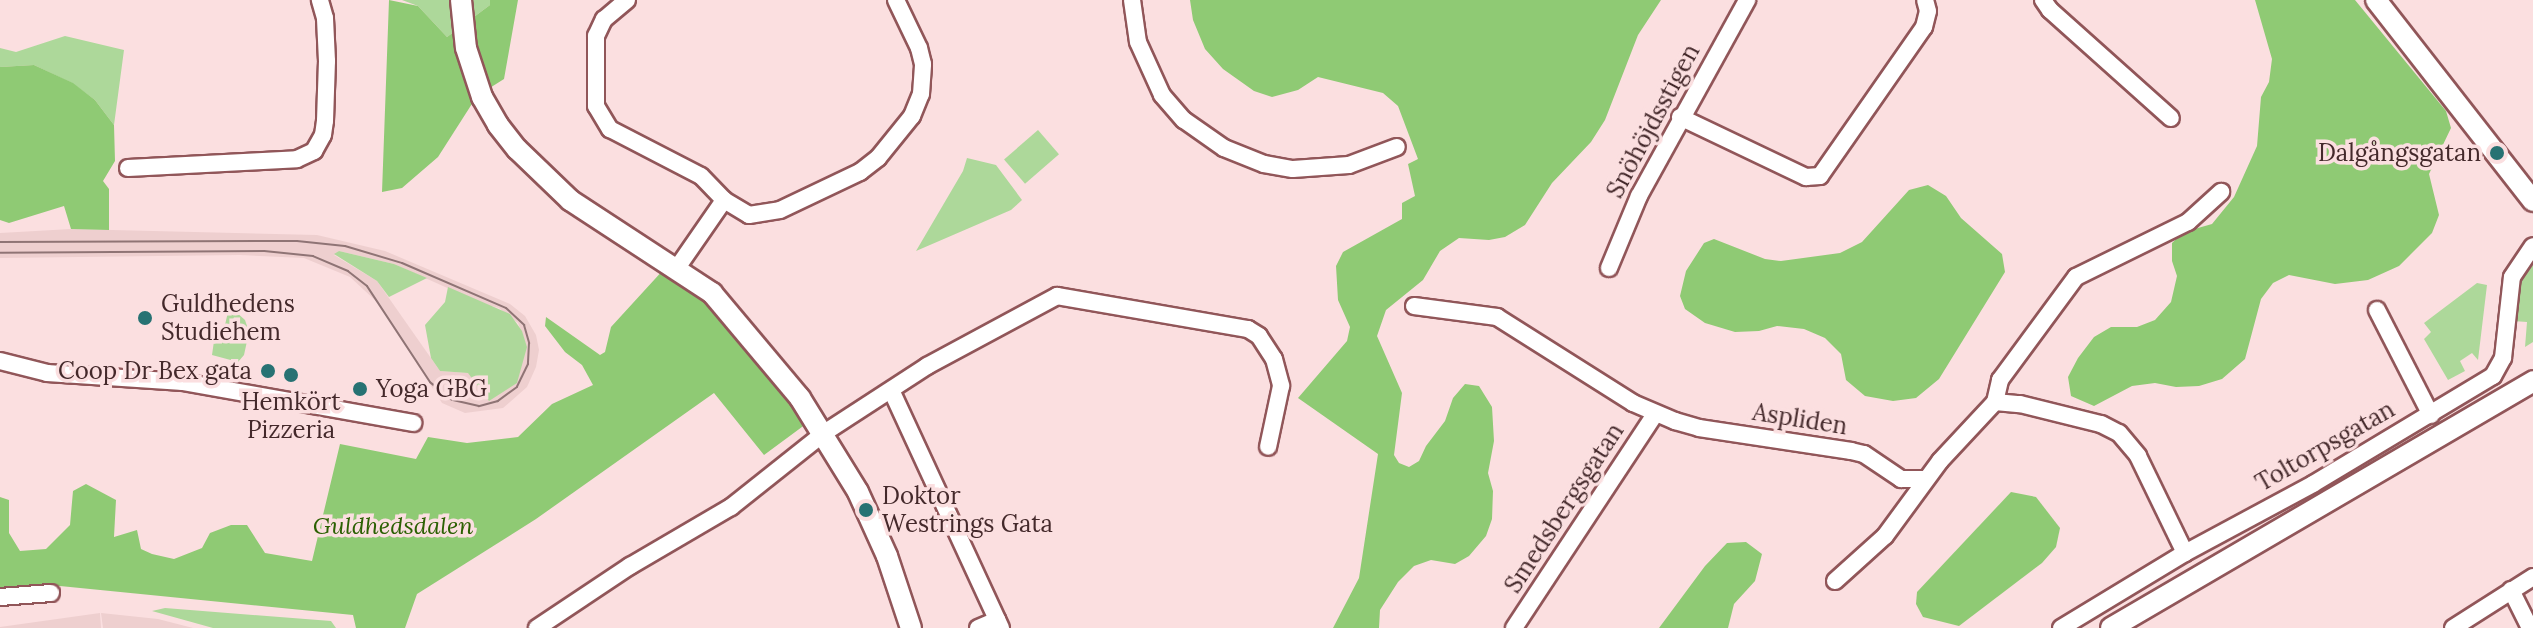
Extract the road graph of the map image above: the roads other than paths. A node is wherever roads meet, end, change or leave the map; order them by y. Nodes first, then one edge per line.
1 (320, 0) edge
2 (461, 0) edge
3 (627, 0) edge
4 (896, 0) edge
5 (1132, 0) edge
6 (1747, 0) edge
7 (1925, 0) edge
8 (2043, 0) edge
9 (2376, 0) edge
10 (1680, 117) junction
11 (2171, 118) dead end
12 (1397, 147) dead end
13 (128, 168) dead end
14 (2221, 192) dead end
15 (724, 200) junction
16 (2533, 201) edge
17 (2533, 246) edge
18 (677, 268) junction
19 (1609, 268) dead end
20 (1414, 306) dead end
21 (2377, 310) dead end
22 (0, 361) edge
23 (2533, 381) edge
24 (892, 392) junction
25 (1995, 402) junction
26 (1655, 414) junction
27 (2431, 415) junction
28 (413, 423) dead end
29 (824, 433) junction
30 (1268, 447) dead end
31 (1926, 479) junction
32 (2185, 553) junction
33 (2533, 577) edge
34 (1835, 581) dead end
35 (2511, 590) junction
36 (51, 593) dead end
37 (0, 597) edge
38 (999, 624) edge
39 (537, 628) edge
40 (911, 628) edge
41 (978, 628) edge
42 (1514, 628) edge
43 (2061, 628) edge
44 (2111, 628) edge
45 (2453, 628) edge
46 (2530, 628) edge

1 - 13 street
2 - 18 street
3 - 15 street
4 - 15 street
5 - 12 street
6 - 10 street, Snöhöjdsstigen
7 - 10 street
8 - 11 street
9 - 16 street
10 - 19 street, Snöhöjdsstigen
14 - 25 street
15 - 18 street
17 - 27 street, Toltorpsgatan
18 - 29 street
20 - 26 street, Aspliden
21 - 27 street
22 - 28 street
23 - 44 street, Toltorpsgatan
24 - 29 street
24 - 30 street
24 - 38 street
25 - 31 street
25 - 32 street
26 - 31 street, Aspliden
26 - 42 street, Smedsbergsgatan
27 - 32 street, Toltorpsgatan
29 - 39 street
29 - 40 street
31 - 34 street
32 - 43 street, Toltorpsgatan
33 - 35 street
35 - 45 street
35 - 46 street
36 - 37 street
38 - 41 street

